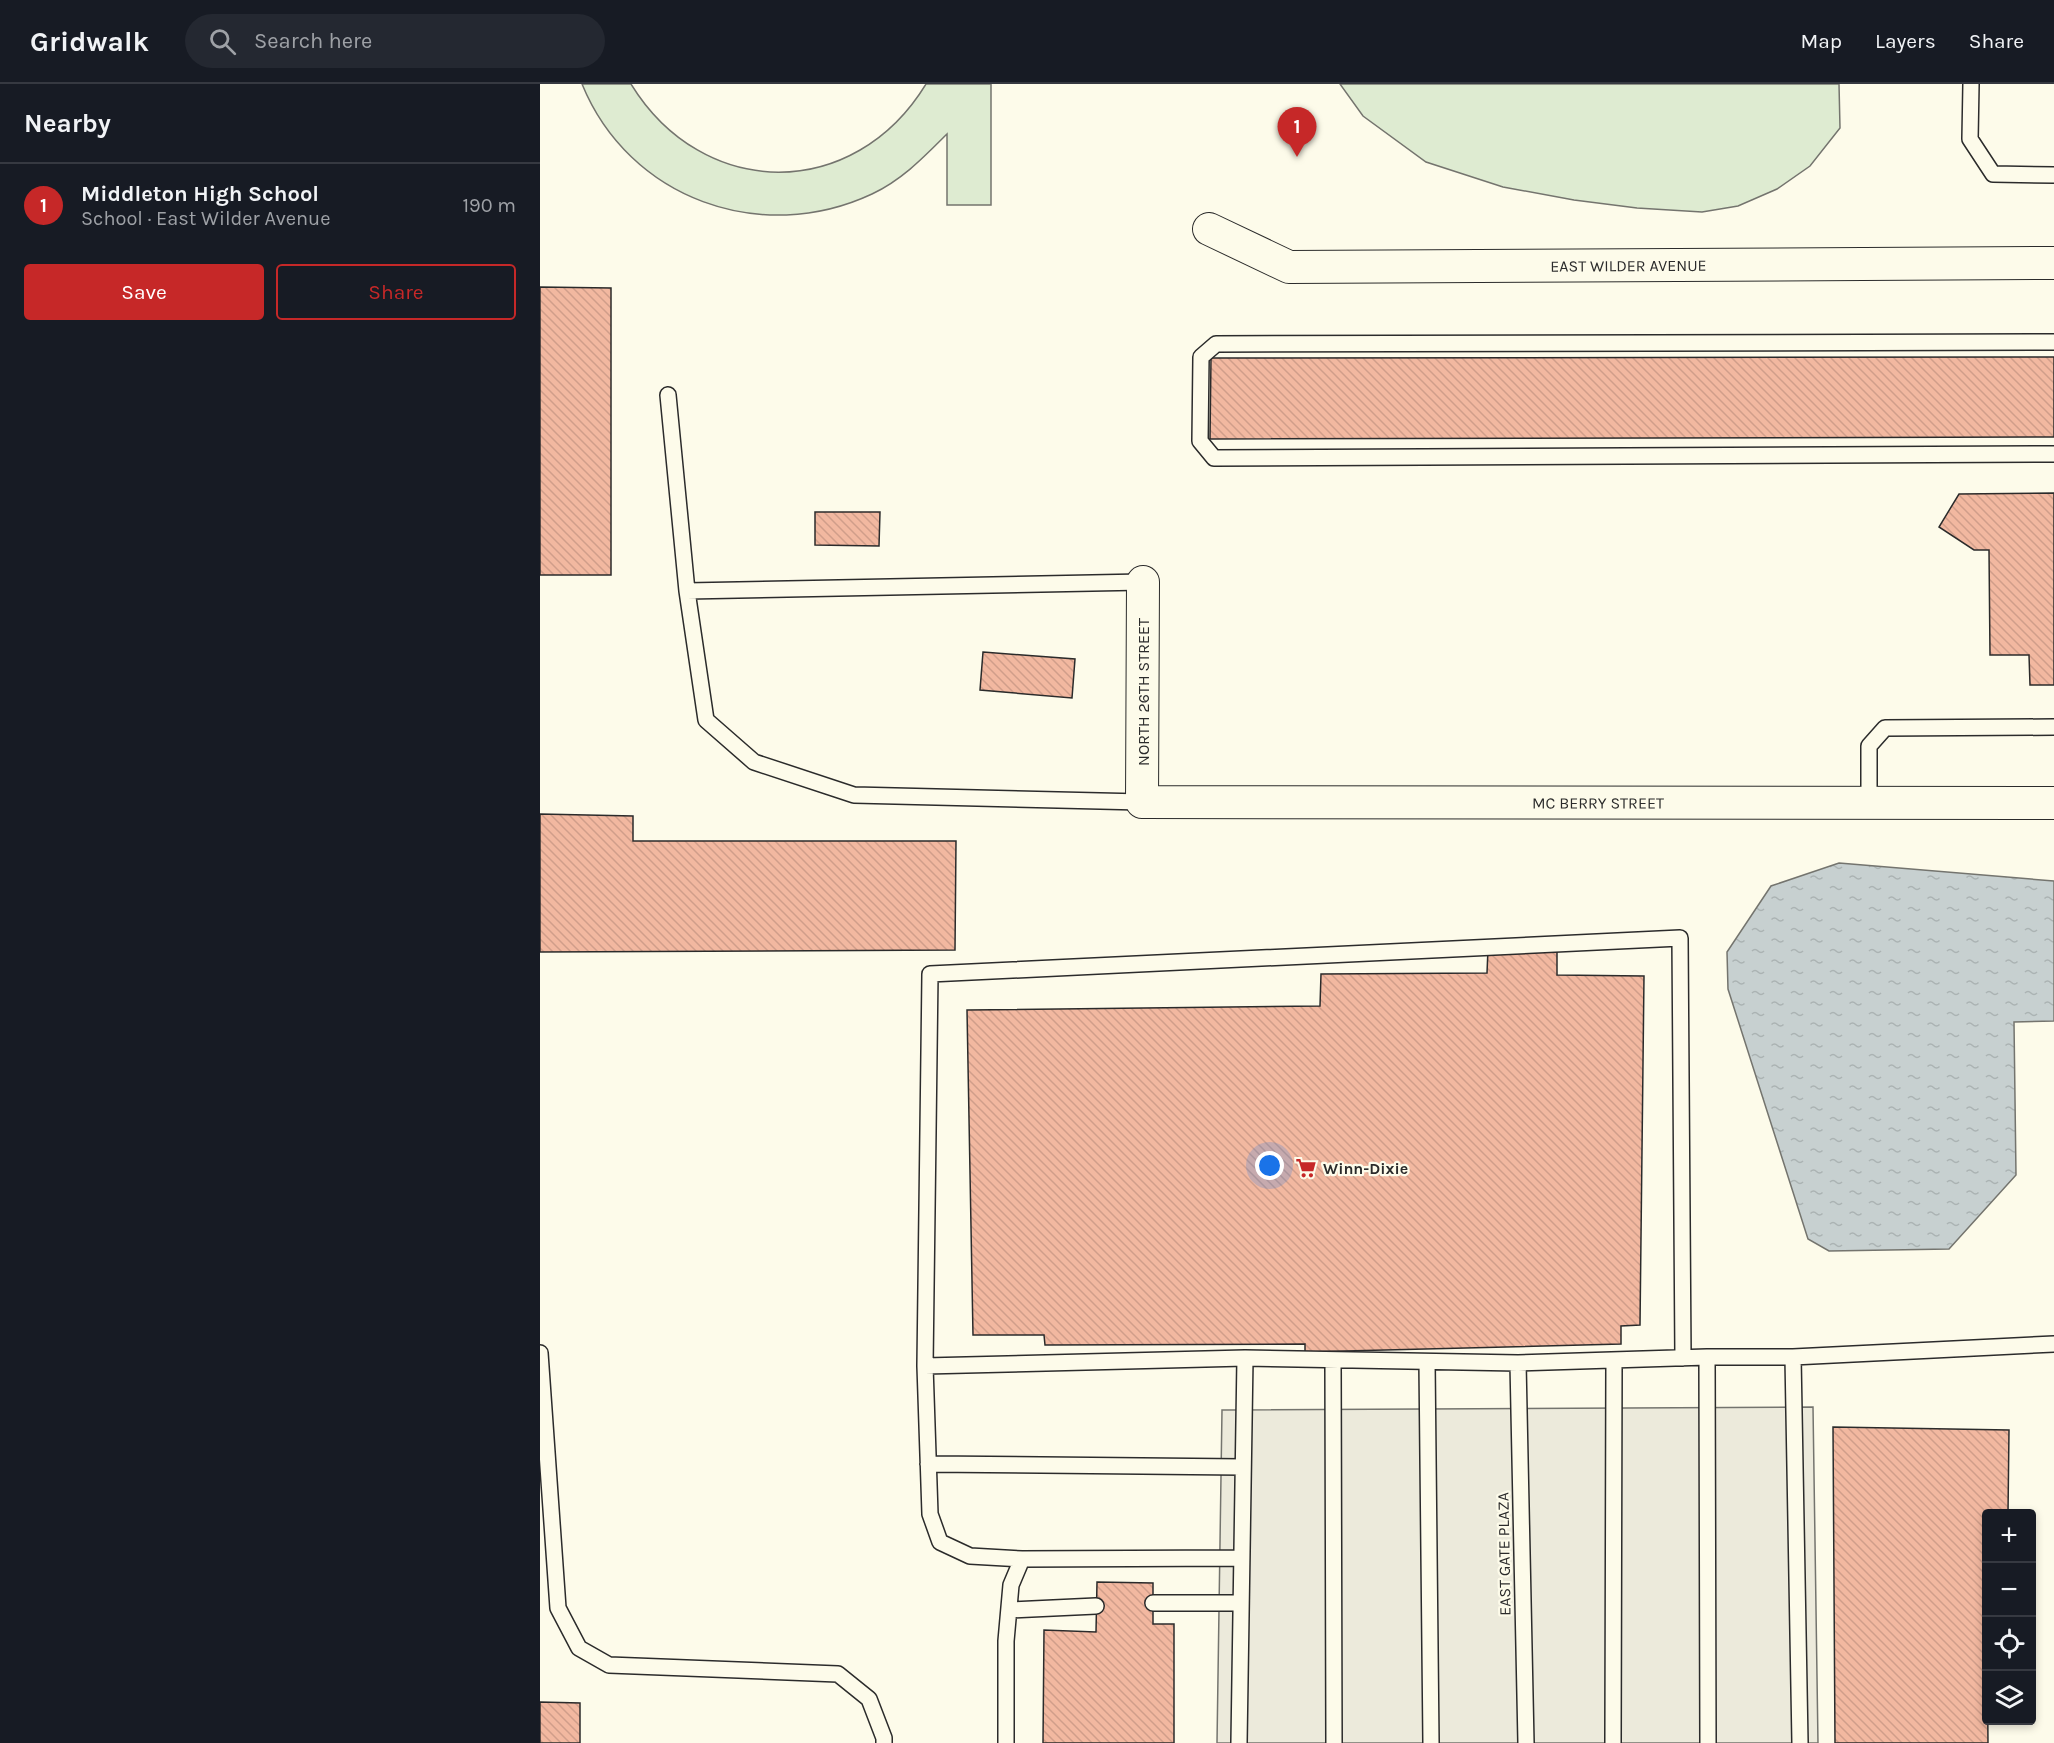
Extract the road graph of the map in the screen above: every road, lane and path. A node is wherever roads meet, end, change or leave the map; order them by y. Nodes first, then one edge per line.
1 (1971, 84) edge
2 (2054, 175) edge
3 (1209, 229) dead end
4 (2054, 263) edge
5 (2054, 342) edge
6 (668, 395) dead end
7 (2054, 454) edge
8 (1143, 582) joint
9 (687, 591) junction
10 (2054, 727) edge
11 (1142, 802) junction
12 (1869, 803) junction
13 (2054, 803) edge
14 (2054, 1344) edge
15 (540, 1353) edge
16 (1245, 1358) junction
17 (1683, 1358) junction
18 (1707, 1358) junction
19 (1793, 1358) junction
20 (1333, 1360) junction
21 (1614, 1360) junction
22 (1426, 1362) junction
23 (1518, 1363) junction
24 (925, 1366) junction
25 (928, 1464) junction
26 (1242, 1467) junction
27 (1240, 1558) junction
28 (1022, 1559) junction
29 (1153, 1603) dead end
30 (1240, 1603) junction
31 (1096, 1605) dead end
32 (1010, 1610) junction
33 (884, 1743) edge
34 (1006, 1743) edge
35 (1239, 1743) edge
36 (1334, 1743) edge
37 (1431, 1743) edge
38 (1526, 1743) edge
39 (1613, 1743) edge
40 (1708, 1743) edge
41 (1800, 1743) edge

1 - 2 lane
3 - 4 street, EAST WILDER AVENUE
5 - 7 lane
6 - 9 lane
8 - 9 lane
8 - 11 street, NORTH 26TH STREET
9 - 11 lane
10 - 12 lane
11 - 12 street, MC BERRY STREET
12 - 13 street, MC BERRY STREET
14 - 19 lane
15 - 33 lane
16 - 20 lane
16 - 24 lane
16 - 26 lane
17 - 18 lane
17 - 21 lane
17 - 24 lane
18 - 19 lane
18 - 40 lane
19 - 41 lane
20 - 22 lane
20 - 36 lane
21 - 23 lane
21 - 39 lane
22 - 23 lane
22 - 37 lane
23 - 38 lane, EAST GATE PLAZA
24 - 25 lane
25 - 26 lane
25 - 28 lane
26 - 27 lane
27 - 28 lane
27 - 30 lane
28 - 32 lane
29 - 30 lane
30 - 35 lane
31 - 32 lane
32 - 34 lane

